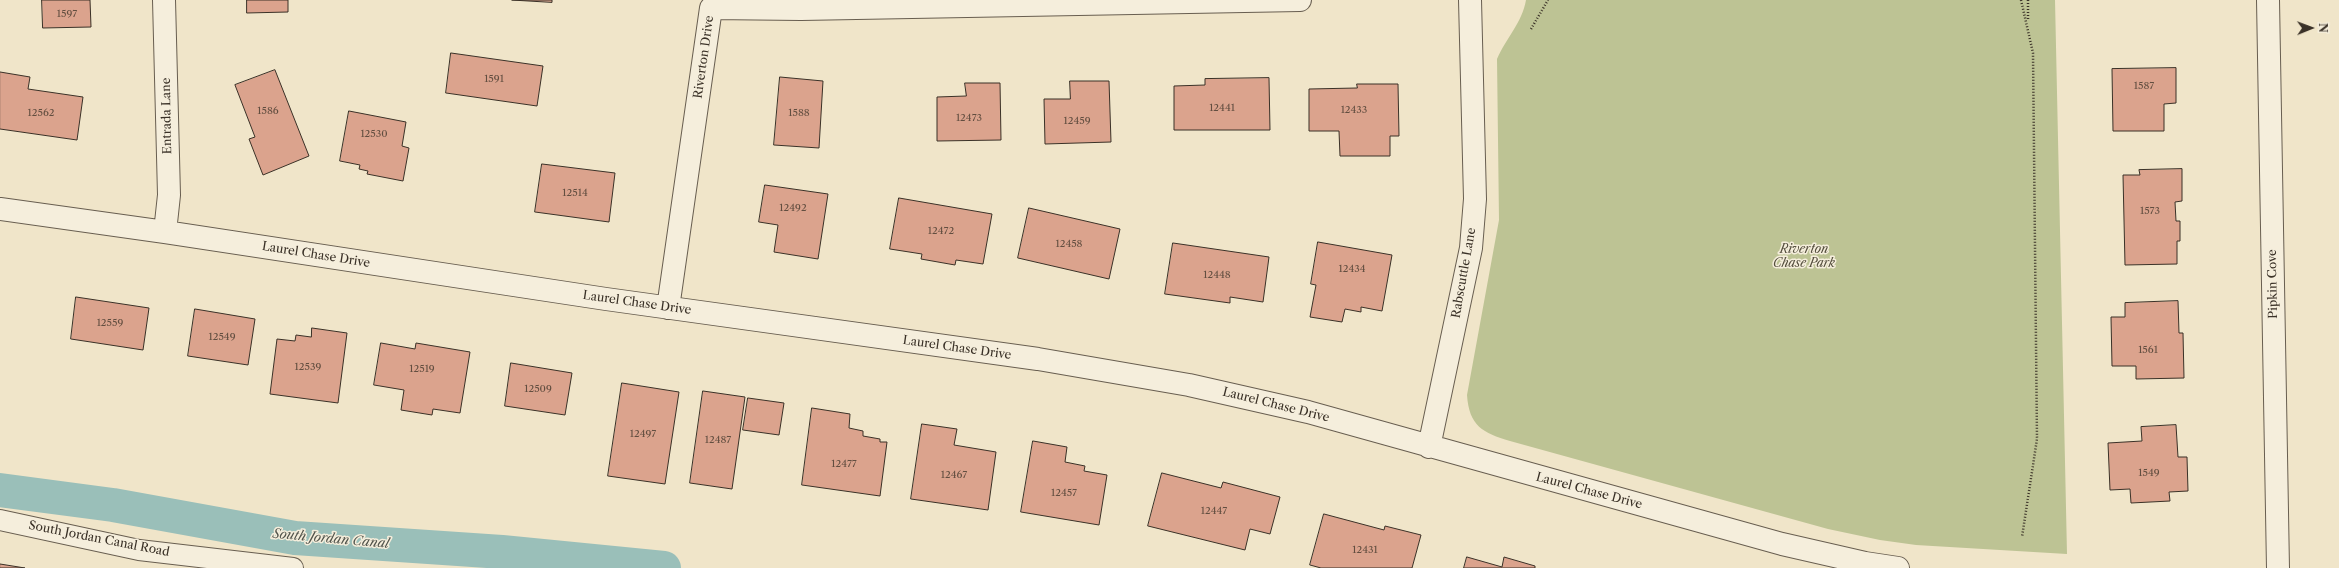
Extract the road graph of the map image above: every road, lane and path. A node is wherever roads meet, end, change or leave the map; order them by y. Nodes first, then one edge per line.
1 (164, 0) edge
2 (1300, 0) edge
3 (1470, 0) edge
4 (1548, 0) edge
5 (2021, 0) edge
6 (2028, 0) edge
7 (2268, 0) edge
8 (718, 4) edge
9 (2028, 28) junction
10 (1531, 29) dead end
11 (0, 209) edge
12 (165, 232) junction
13 (668, 308) junction
14 (1429, 447) junction
15 (0, 520) edge
16 (2022, 537) dead end
17 (293, 568) edge
18 (1898, 568) edge
19 (2278, 568) edge

1 - 12 street, Entrada Lane
2 - 8 street, Riverton Drive
3 - 14 street, Rabscuttle Lane
4 - 10 path
5 - 9 path
6 - 9 path
7 - 19 street, Pipkin Cove
8 - 13 street, Riverton Drive
9 - 16 path
11 - 12 street, Laurel Chase Drive
12 - 13 street, Laurel Chase Drive
13 - 14 street, Laurel Chase Drive
14 - 18 street, Laurel Chase Drive
15 - 17 lane, South Jordan Canal Road

